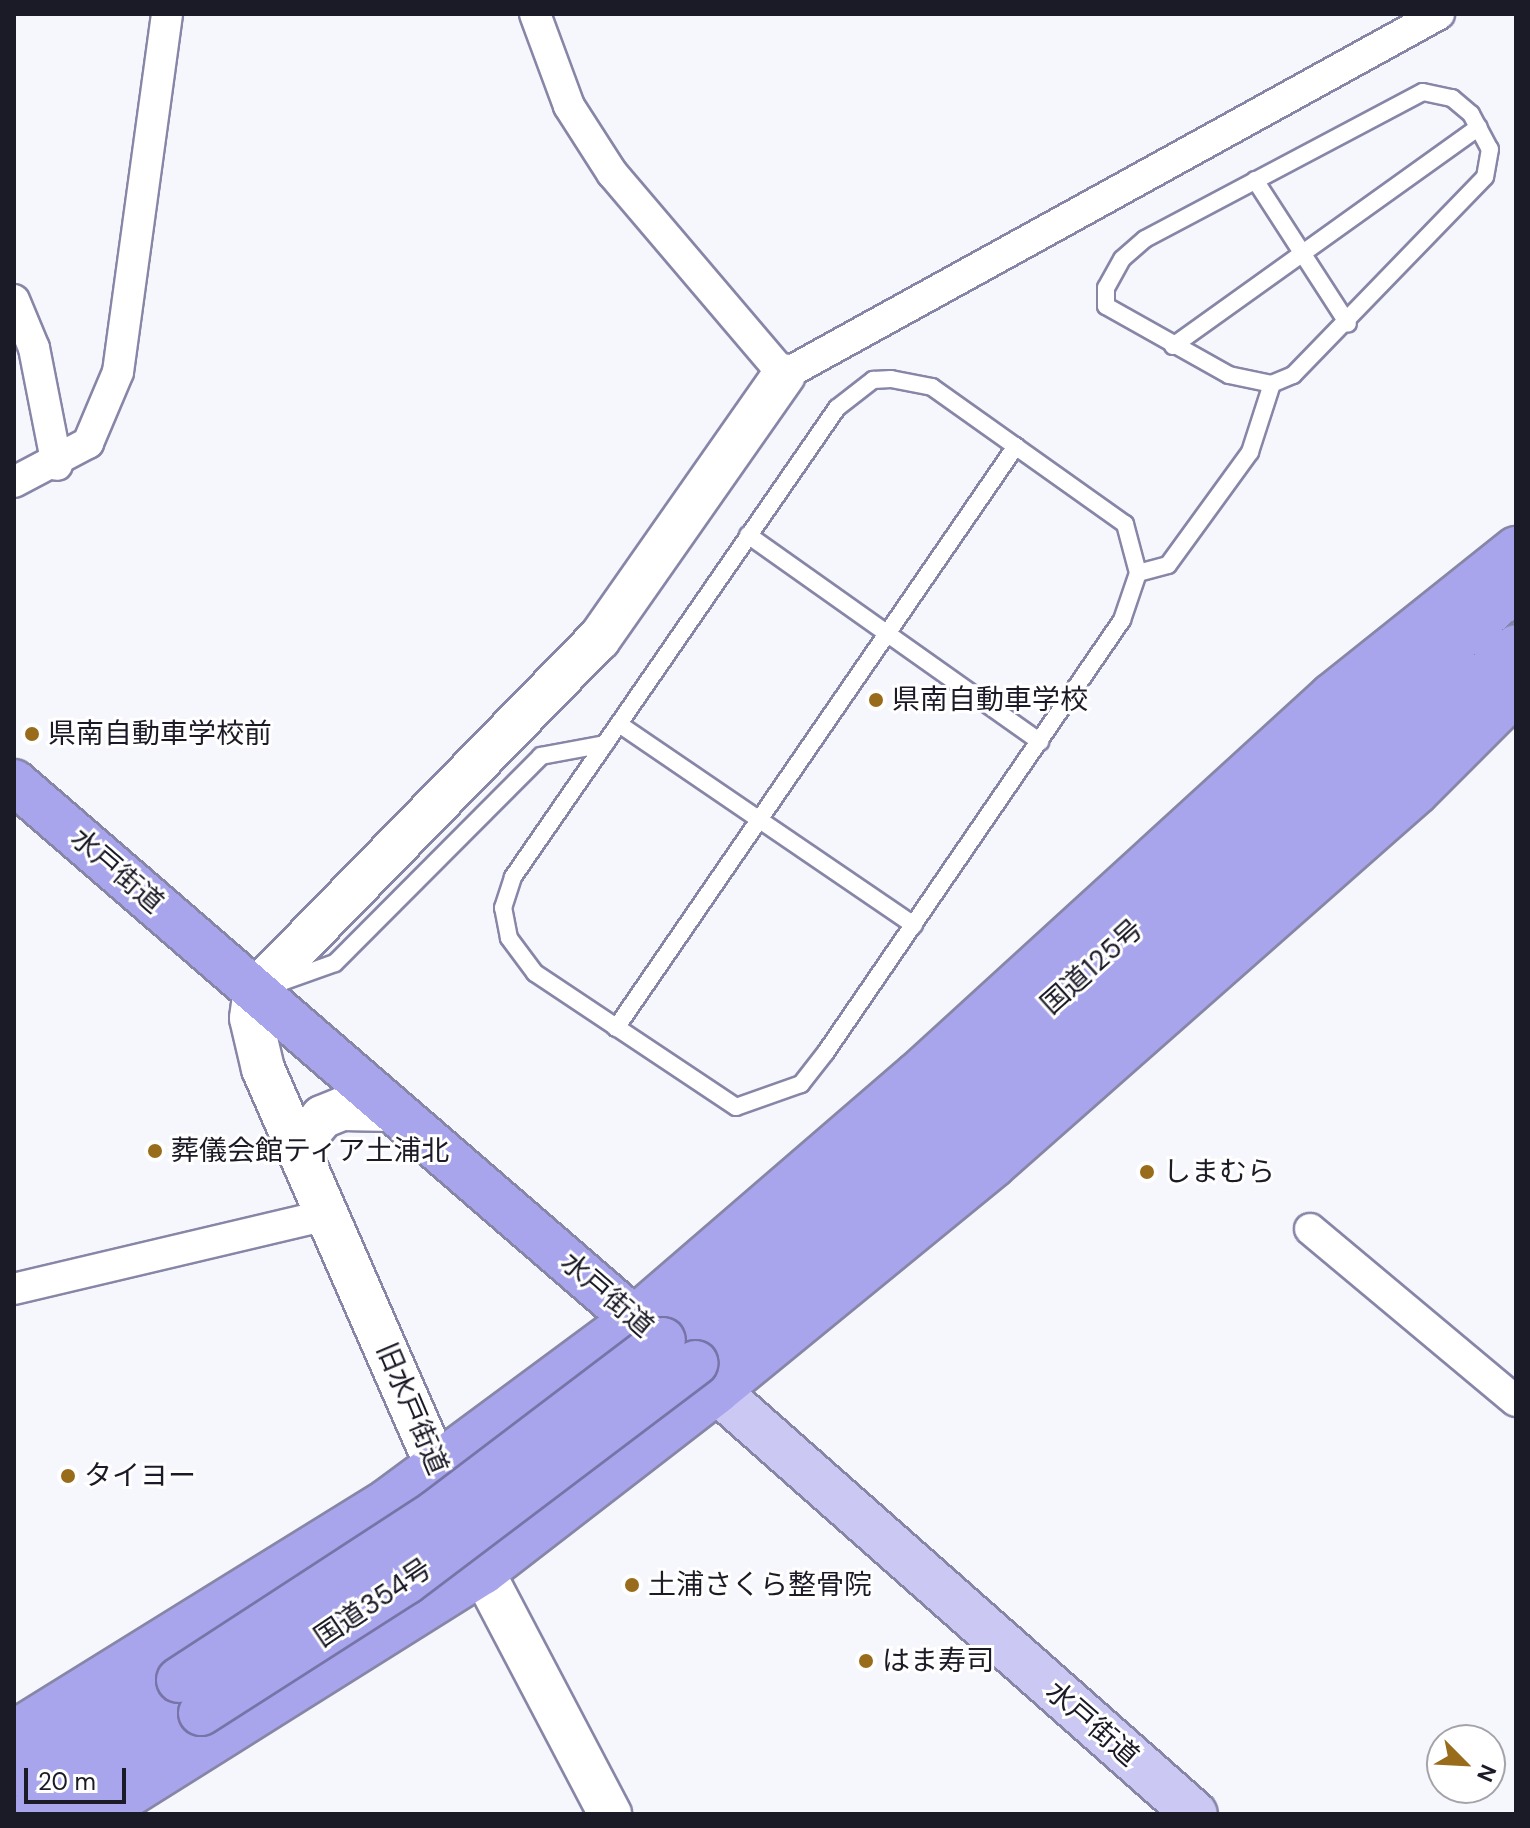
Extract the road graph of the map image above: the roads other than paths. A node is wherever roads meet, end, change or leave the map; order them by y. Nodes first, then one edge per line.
1 (167, 14) edge
2 (535, 14) edge
3 (1439, 14) edge
4 (1479, 127) junction
5 (1255, 180) junction
6 (1302, 254) junction
7 (14, 300) edge
8 (1348, 324) junction
9 (1173, 346) junction
10 (784, 375) junction
11 (1272, 384) junction
12 (1016, 446) junction
13 (57, 465) junction
14 (14, 482) edge
15 (748, 535) junction
16 (1516, 549) edge
17 (1138, 573) junction
18 (1516, 588) edge
19 (887, 631) junction
20 (1516, 647) edge
21 (1516, 692) edge
22 (619, 724) junction
23 (1040, 742) junction
24 (605, 744) junction
25 (14, 782) edge
26 (759, 820) junction
27 (914, 925) junction
28 (255, 991) junction
29 (616, 1028) junction
30 (392, 1110) junction
31 (298, 1146) junction
32 (326, 1215) junction
33 (1310, 1229) dead end
34 (14, 1289) edge
35 (677, 1353) junction
36 (1516, 1401) edge
37 (436, 1466) junction
38 (483, 1572) junction
39 (190, 1697) junction
40 (14, 1733) edge
41 (14, 1774) edge
42 (29, 1814) edge
43 (97, 1814) edge
44 (610, 1814) edge
45 (1195, 1814) edge

1 - 13 street
2 - 10 street
3 - 10 street
4 - 5 lane
4 - 6 lane
4 - 8 lane
5 - 6 lane
5 - 9 lane
6 - 8 lane
6 - 9 lane
7 - 13 street
8 - 11 lane
9 - 11 lane
10 - 28 street
11 - 17 lane
12 - 15 lane
12 - 17 lane
12 - 19 lane
13 - 14 street
15 - 19 lane
15 - 22 lane
16 - 35 highway
17 - 23 lane
18 - 35 highway, 国道125号
19 - 23 lane
19 - 26 lane
20 - 35 highway, 国道125号
21 - 35 highway
22 - 24 lane
22 - 26 lane
23 - 27 lane
24 - 28 lane
24 - 29 lane
25 - 28 highway, 水戸街道
26 - 27 lane
26 - 29 lane
27 - 29 lane
28 - 30 highway, 水戸街道
28 - 31 street, 旧水戸街道
30 - 31 street
30 - 35 highway, 水戸街道
31 - 32 street, 旧水戸街道
32 - 34 street
32 - 37 street, 旧水戸街道
33 - 36 street
35 - 37 highway
35 - 38 highway
35 - 39 highway, 国道354号, bridge
35 - 45 main road, 水戸街道
37 - 38 street, 旧水戸街道
37 - 40 highway
38 - 43 highway
38 - 44 street, 旧水戸街道
39 - 41 highway, 国道354号
39 - 42 highway, 国道354号

